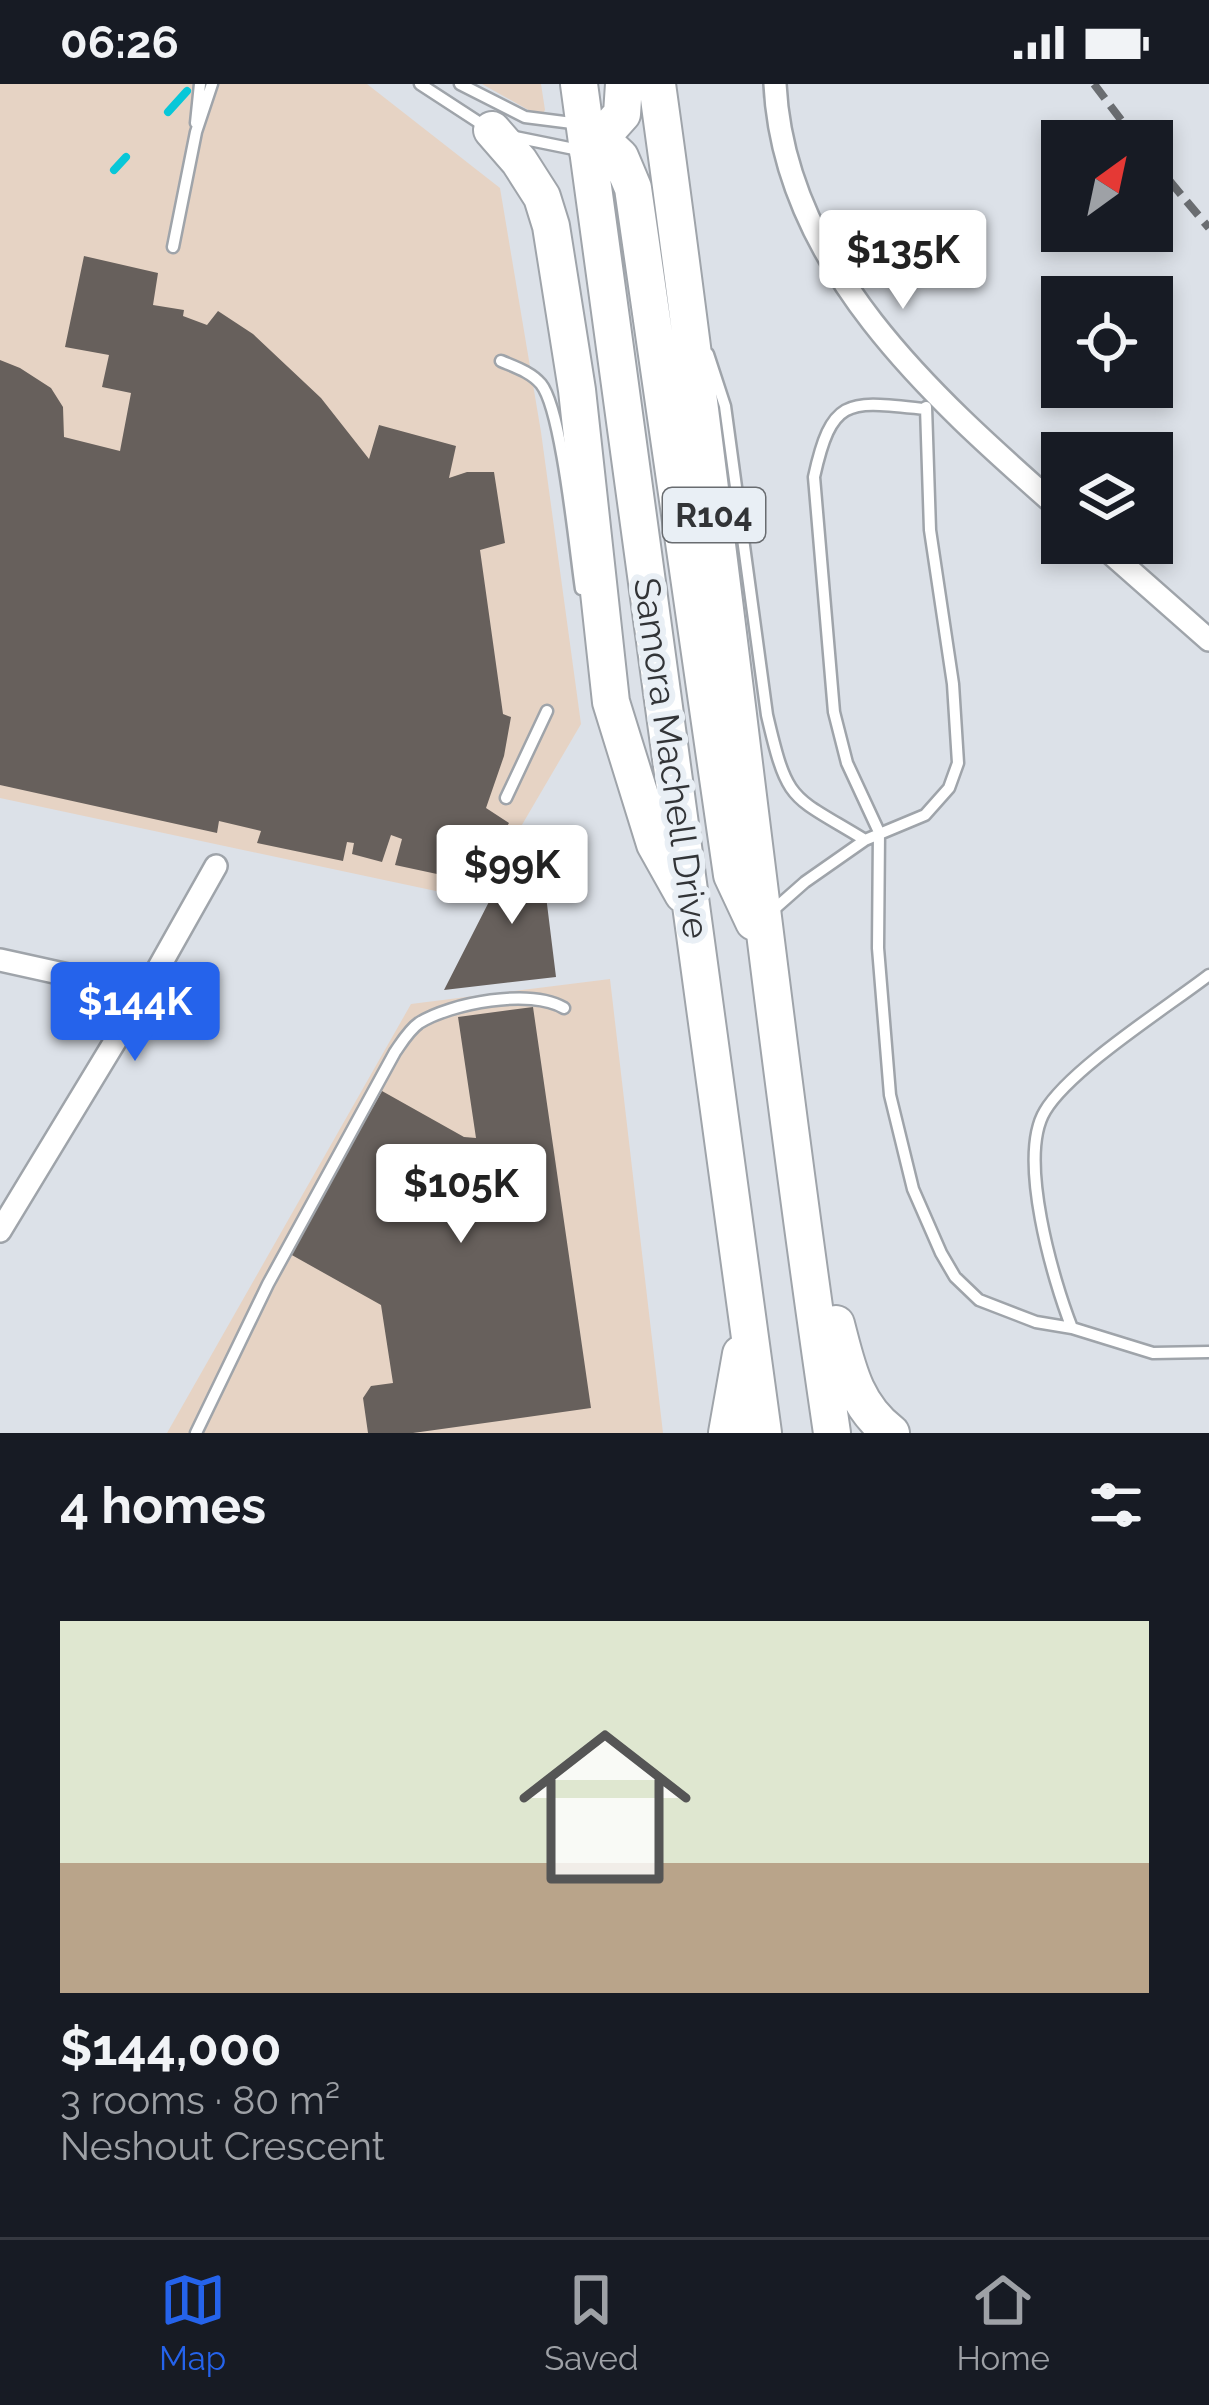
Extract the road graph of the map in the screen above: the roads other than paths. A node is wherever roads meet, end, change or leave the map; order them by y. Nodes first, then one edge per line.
1 (200, 84) edge
2 (212, 84) edge
3 (420, 84) edge
4 (460, 84) edge
5 (579, 84) edge
6 (624, 84) edge
7 (657, 84) edge
8 (776, 84) edge
9 (492, 130) junction
10 (196, 132) junction
11 (592, 138) junction
12 (172, 247) dead end
13 (690, 322) junction
14 (500, 361) dead end
15 (927, 386) junction
16 (926, 409) junction
17 (1041, 492) edge
18 (1123, 564) edge
19 (582, 596) dead end
20 (1209, 640) edge
21 (589, 641) dead end
22 (610, 702) junction
23 (547, 711) dead end
24 (506, 799) dead end
25 (880, 832) junction
26 (865, 840) junction
27 (216, 866) dead end
28 (693, 906) junction
29 (766, 932) junction
30 (0, 960) edge
31 (1209, 975) edge
32 (145, 992) junction
33 (564, 1008) dead end
34 (792, 1164) junction
35 (0, 1231) edge
36 (747, 1312) junction
37 (1072, 1328) junction
38 (1209, 1352) edge
39 (196, 1433) edge
40 (727, 1433) edge
41 (763, 1433) edge
42 (832, 1433) edge
43 (891, 1433) edge

1 - 10 lane
2 - 10 lane
3 - 9 lane
4 - 11 lane
5 - 11 main road, Samora Machell Drive / R104
6 - 11 main road
7 - 13 main road, Samora Machell Drive / R104
8 - 15 street
9 - 11 lane
9 - 22 main road
10 - 12 lane
11 - 28 main road, Samora Machell Drive / R104
11 - 29 main road
13 - 26 lane
13 - 29 main road, Samora Machell Drive / R104
14 - 19 lane
15 - 16 lane
15 - 17 street
16 - 25 lane
16 - 25 lane
18 - 20 street
21 - 22 lane
22 - 28 main road
23 - 24 lane
25 - 26 lane
25 - 37 lane
26 - 29 lane
27 - 32 street
28 - 36 main road, Samora Machell Drive / R104
29 - 34 main road, Samora Machell Drive / R104
30 - 32 street
31 - 37 lane
32 - 35 street
33 - 39 lane
34 - 42 main road, Samora Machell Drive / R104
34 - 43 main road
36 - 40 main road
36 - 41 main road, Samora Machell Drive / R104
37 - 38 lane

